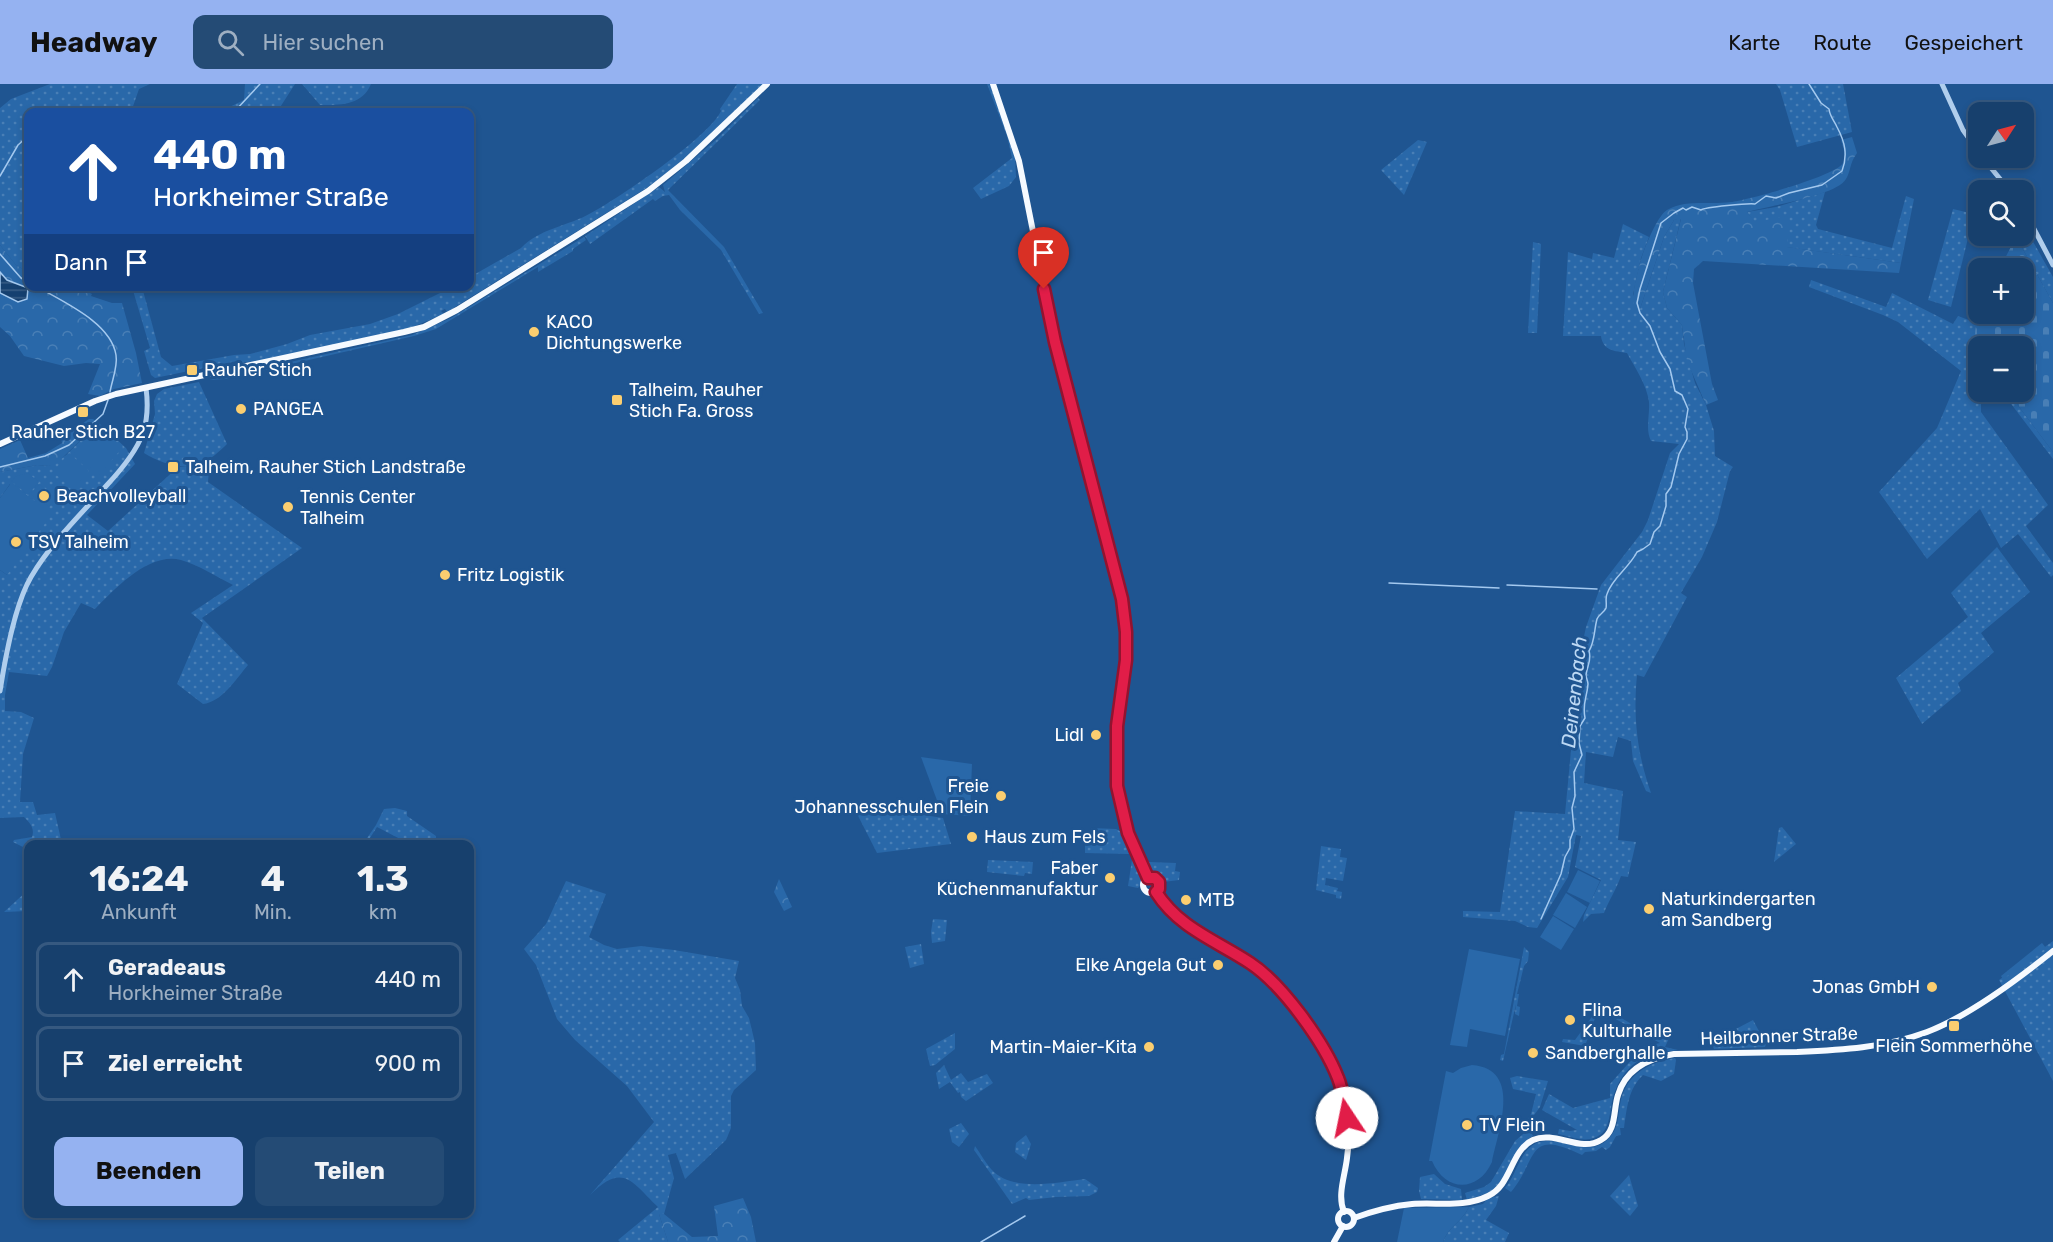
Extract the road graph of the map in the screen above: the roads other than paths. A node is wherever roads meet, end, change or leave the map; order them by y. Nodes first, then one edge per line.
1 (767, 84) edge
2 (993, 84) edge
3 (1942, 84) edge
4 (1968, 137) edge
5 (1991, 168) edge
6 (2001, 180) edge
7 (2034, 229) edge
8 (2053, 265) edge
9 (146, 388) junction
10 (0, 444) edge
11 (0, 691) edge
12 (1148, 878) junction
13 (1156, 892) junction
14 (2051, 953) edge
15 (1344, 1212) junction
16 (1354, 1218) junction
17 (1343, 1226) junction
18 (1334, 1242) edge

1 - 9 main road
2 - 12 main road
3 - 4 street
5 - 6 street
7 - 8 street
9 - 10 main road
9 - 11 street
12 - 13 main road
12 - 13 main road
13 - 15 main road
14 - 16 main road, Heilbronner Straße
15 - 16 main road
15 - 17 main road
16 - 17 main road
17 - 18 main road

